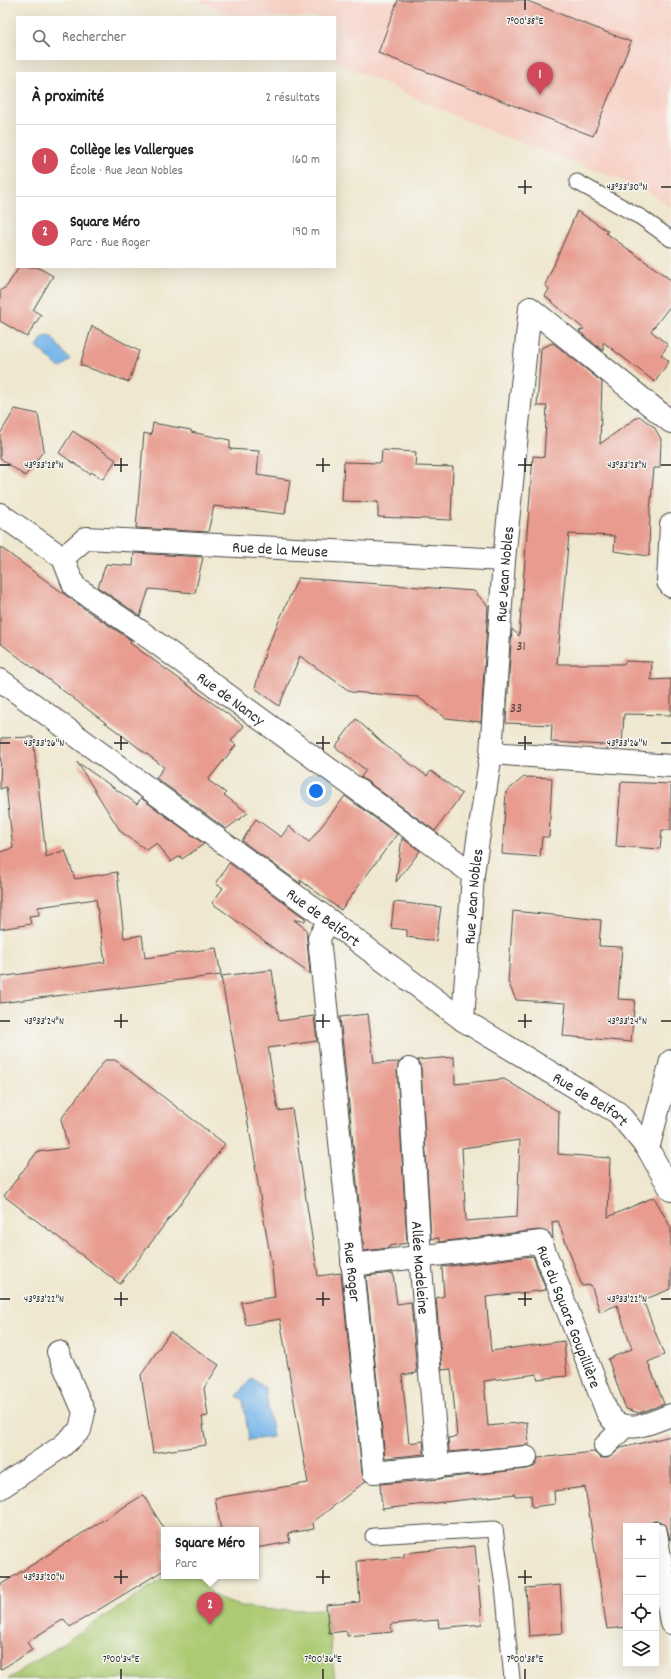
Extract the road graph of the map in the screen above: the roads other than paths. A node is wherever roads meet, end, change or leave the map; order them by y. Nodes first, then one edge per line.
1 (577, 182) dead end
2 (671, 239) edge
3 (671, 422) edge
4 (0, 514) edge
5 (671, 525) edge
6 (63, 558) junction
7 (504, 560) junction
8 (671, 586) edge
9 (0, 680) edge
10 (491, 753) junction
11 (671, 766) edge
12 (473, 874) junction
13 (330, 920) junction
14 (463, 1020) junction
15 (671, 1061) edge
16 (409, 1069) dead end
17 (648, 1149) junction
18 (671, 1190) edge
19 (420, 1258) junction
20 (352, 1266) junction
21 (58, 1352) dead end
22 (671, 1415) edge
23 (624, 1427) junction
24 (605, 1446) dead end
25 (526, 1457) dead end
26 (438, 1467) junction
27 (0, 1488) edge
28 (373, 1536) dead end
29 (659, 1551) edge
30 (671, 1623) edge
31 (512, 1679) edge

1 - 2 lane
3 - 7 street, Rue Jean Nobles
4 - 6 street
5 - 8 street
6 - 7 street, Rue de la Meuse
6 - 12 street, Rue de Nancy
7 - 10 street, Rue Jean Nobles
9 - 13 street, Rue de Belfort
10 - 11 street
10 - 12 street, Rue Jean Nobles
12 - 14 street, Rue Jean Nobles
13 - 14 street, Rue de Belfort
13 - 20 street, Rue Roger
14 - 17 street, Rue de Belfort
15 - 17 street
16 - 19 street, Allée Madeleine
17 - 18 street, Rue de Belfort
19 - 20 street, Rue du Square Goupillière
19 - 23 street, Rue du Square Goupillière
19 - 26 street, Allée Madeleine
20 - 26 street, Rue Roger
21 - 27 street
22 - 23 street
23 - 24 street
25 - 26 street, Rue Roger
28 - 31 lane
29 - 30 street

